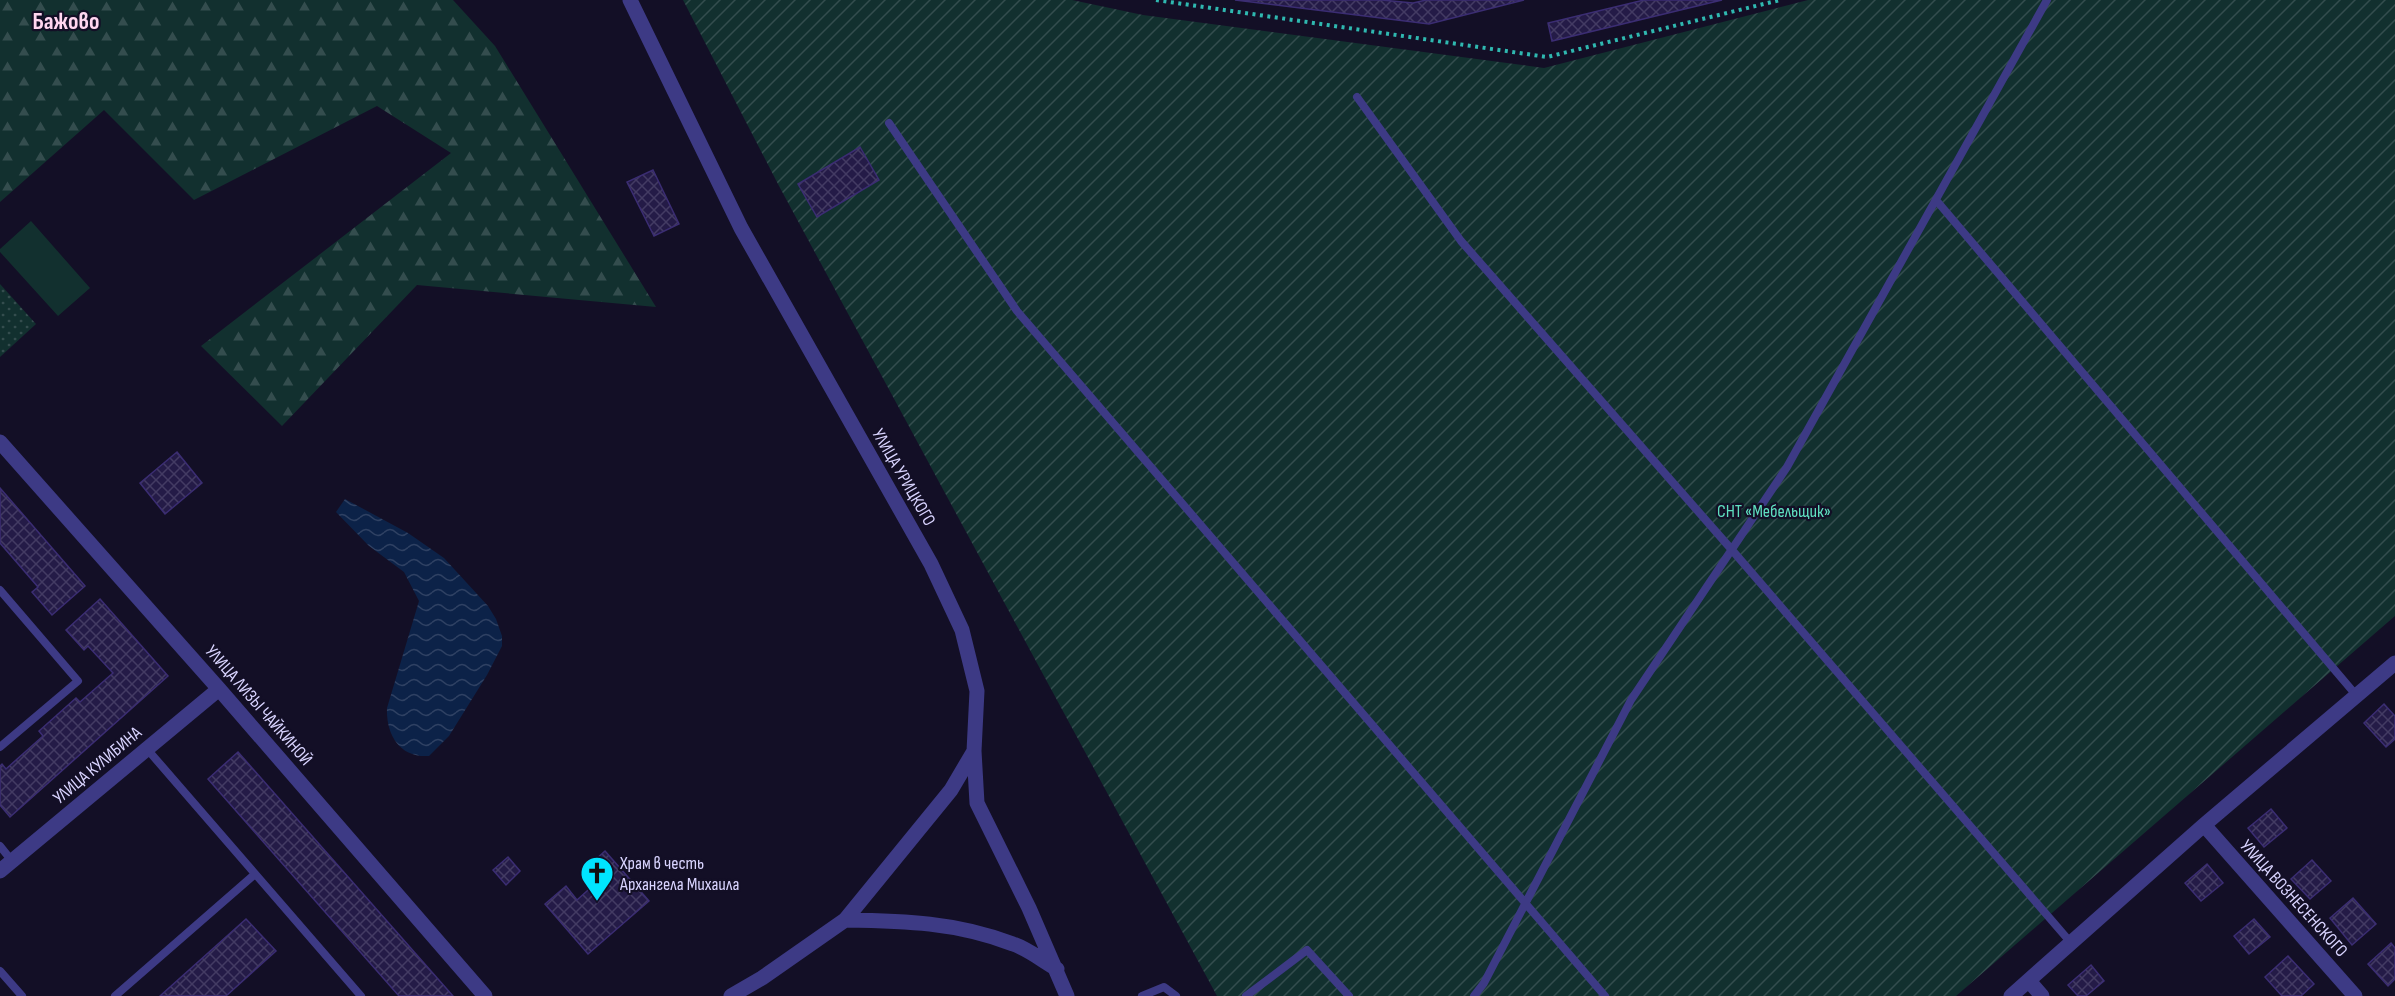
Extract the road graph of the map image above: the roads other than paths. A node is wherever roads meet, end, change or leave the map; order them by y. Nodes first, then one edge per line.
1 (630, 0) edge
2 (2048, 0) edge
3 (1357, 97) dead end
4 (889, 123) dead end
5 (1936, 200) junction
6 (0, 442) edge
7 (1732, 550) junction
8 (0, 590) edge
9 (2394, 666) edge
10 (219, 689) junction
11 (2356, 695) junction
12 (0, 747) edge
13 (147, 749) junction
14 (974, 751) junction
15 (2204, 825) junction
16 (0, 846) edge
17 (12, 861) junction
18 (0, 871) edge
19 (255, 874) junction
20 (1526, 904) junction
21 (844, 920) junction
22 (2072, 944) junction
23 (1057, 969) junction
24 (0, 971) edge
25 (2029, 981) junction
26 (22, 996) edge
27 (116, 996) edge
28 (361, 996) edge
29 (485, 996) edge
30 (730, 996) edge
31 (1067, 996) edge
32 (1142, 996) edge
33 (1176, 996) edge
34 (1246, 996) edge
35 (1349, 996) edge
36 (1474, 996) edge
37 (1605, 996) edge
38 (2011, 996) edge
39 (2042, 996) edge
40 (2355, 996) edge

1 - 14 street, УЛИЦА УРИЦКОГО
2 - 5 lane
3 - 7 lane
4 - 20 lane
5 - 7 lane
5 - 11 lane
6 - 10 street, УЛИЦА ЛИЗЫ ЧАЙКИНОЙ
7 - 20 lane
7 - 22 lane
8 - 12 lane
9 - 11 street
10 - 13 street, УЛИЦА КУЛИБИНА
10 - 29 street, УЛИЦА ЛИЗЫ ЧАЙКИНОЙ
11 - 15 street
13 - 17 street, УЛИЦА КУЛИБИНА
13 - 19 lane
14 - 21 street
14 - 23 street, УЛИЦА УРИЦКОГО
15 - 22 street
15 - 40 street, УЛИЦА ВОЗНЕСЕНСКОГО
16 - 17 lane
17 - 18 street, УЛИЦА КУЛИБИНА
19 - 27 lane
19 - 28 lane
20 - 36 lane
20 - 37 lane
21 - 23 street
21 - 30 street
22 - 25 street
23 - 31 street, УЛИЦА УРИЦКОГО
24 - 26 lane
25 - 38 street
25 - 39 street
32 - 33 lane
34 - 35 lane

